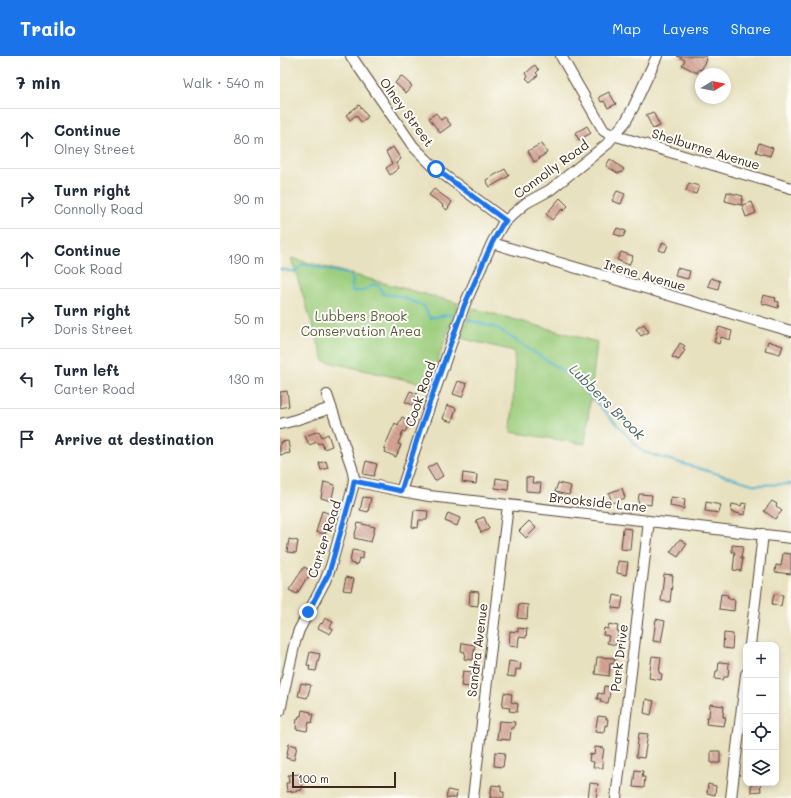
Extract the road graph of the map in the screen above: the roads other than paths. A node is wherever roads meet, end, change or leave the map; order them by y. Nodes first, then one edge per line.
1 (351, 56) edge
2 (562, 56) edge
3 (657, 56) edge
4 (613, 135) junction
5 (791, 188) edge
6 (506, 221) junction
7 (492, 243) junction
8 (464, 306) joint
9 (791, 331) edge
10 (327, 395) dead end
11 (331, 408) junction
12 (280, 424) edge
13 (354, 481) junction
14 (401, 491) junction
15 (508, 505) junction
16 (649, 521) junction
17 (763, 534) junction
18 (791, 538) edge
19 (750, 642) edge
20 (746, 678) edge
21 (280, 711) edge
22 (473, 798) edge
23 (616, 798) edge
24 (731, 798) edge

1 - 6 street, Olney Street
2 - 4 street
3 - 4 street, Connolly Road
4 - 5 street, Shelburne Avenue
4 - 6 street, Connolly Road
6 - 7 street, Connolly Road
7 - 8 street, Connolly Road
7 - 9 street, Irene Avenue
8 - 14 street, Cook Road
10 - 11 street, Carter Road
11 - 12 street
11 - 13 street, Carter Road
13 - 14 street, Brookside Lane
13 - 21 street, Carter Road
14 - 15 street, Brookside Lane
15 - 16 street, Brookside Lane
15 - 22 street, Sandra Avenue
16 - 17 street, Brookside Lane
16 - 23 street, Park Drive
17 - 18 street, Brookside Lane
17 - 19 street
20 - 24 street

